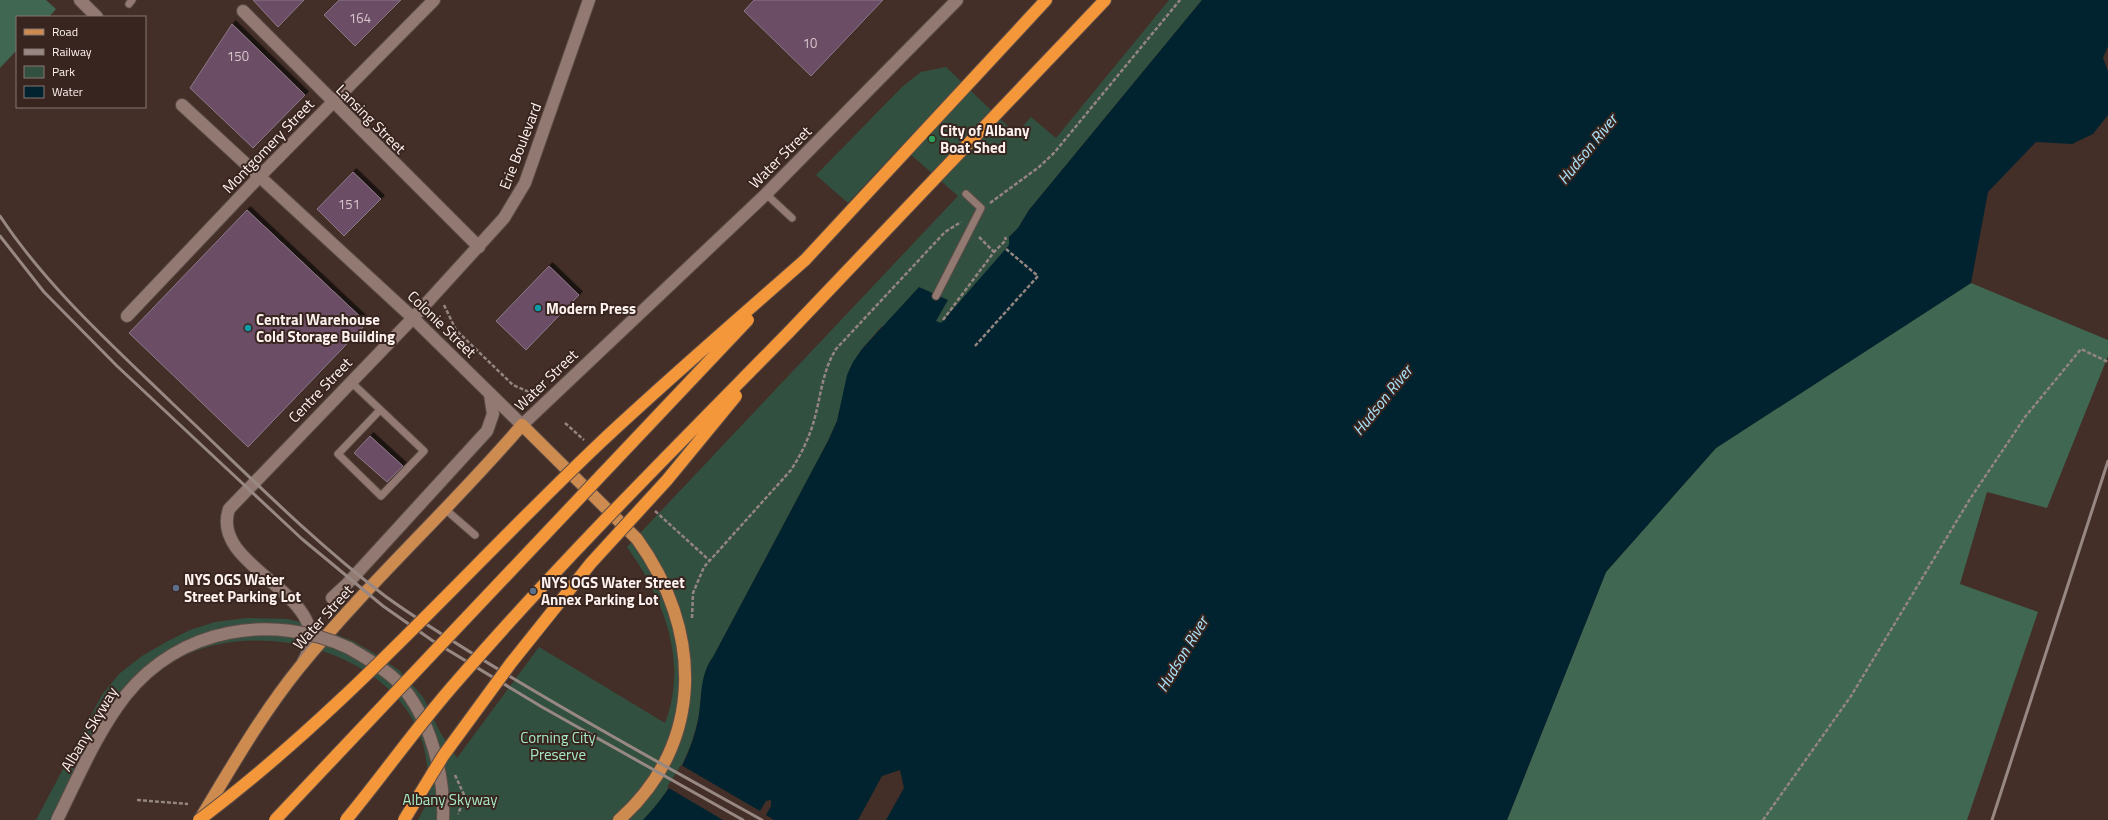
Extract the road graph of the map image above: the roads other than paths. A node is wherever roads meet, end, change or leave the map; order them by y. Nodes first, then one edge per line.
1 (80, 0) edge
2 (434, 0) edge
3 (589, 0) edge
4 (957, 0) edge
5 (1046, 0) edge
6 (1105, 0) edge
7 (243, 11) dead end
8 (96, 16) edge
9 (333, 103) junction
10 (182, 105) dead end
11 (259, 178) junction
12 (766, 194) junction
13 (966, 194) dead end
14 (792, 218) dead end
15 (479, 247) junction
16 (805, 260) junction
17 (936, 296) dead end
18 (127, 316) dead end
19 (413, 318) junction
20 (789, 332) junction
21 (351, 382) junction
22 (490, 394) junction
23 (380, 410) junction
24 (522, 425) junction
25 (445, 509) junction
26 (475, 535) dead end
27 (332, 598) dead end
28 (299, 668) junction
29 (57, 820) edge
30 (199, 820) edge
31 (276, 820) edge
32 (346, 820) edge
33 (404, 820) edge
34 (443, 820) edge
35 (619, 820) edge

1 - 8 street
2 - 9 street, Montgomery Street
3 - 15 street, Erie Boulevard
4 - 12 street, Water Street
5 - 16 highway
6 - 20 highway
7 - 9 street, Lansing Street
9 - 11 street, Montgomery Street
9 - 15 street, Lansing Street
10 - 11 street, Colonie Street
11 - 18 street, Montgomery Street
11 - 19 street, Colonie Street
12 - 14 lane
12 - 24 street, Water Street
13 - 17 lane
15 - 19 street, Erie Boulevard
16 - 30 highway, bridge
16 - 31 highway, bridge
19 - 21 street, Centre Street
19 - 22 street, Colonie Street
20 - 32 highway, bridge
20 - 33 highway, bridge
21 - 23 lane
21 - 28 street, Centre Street
22 - 24 street, Colonie Street
22 - 27 street
23 - 23 lane
24 - 25 main road, Water Street
24 - 35 main road, Colonie Street
25 - 26 lane
25 - 28 main road, Water Street
28 - 30 main road, Water Street
29 - 34 street, Albany Skyway, bridge

